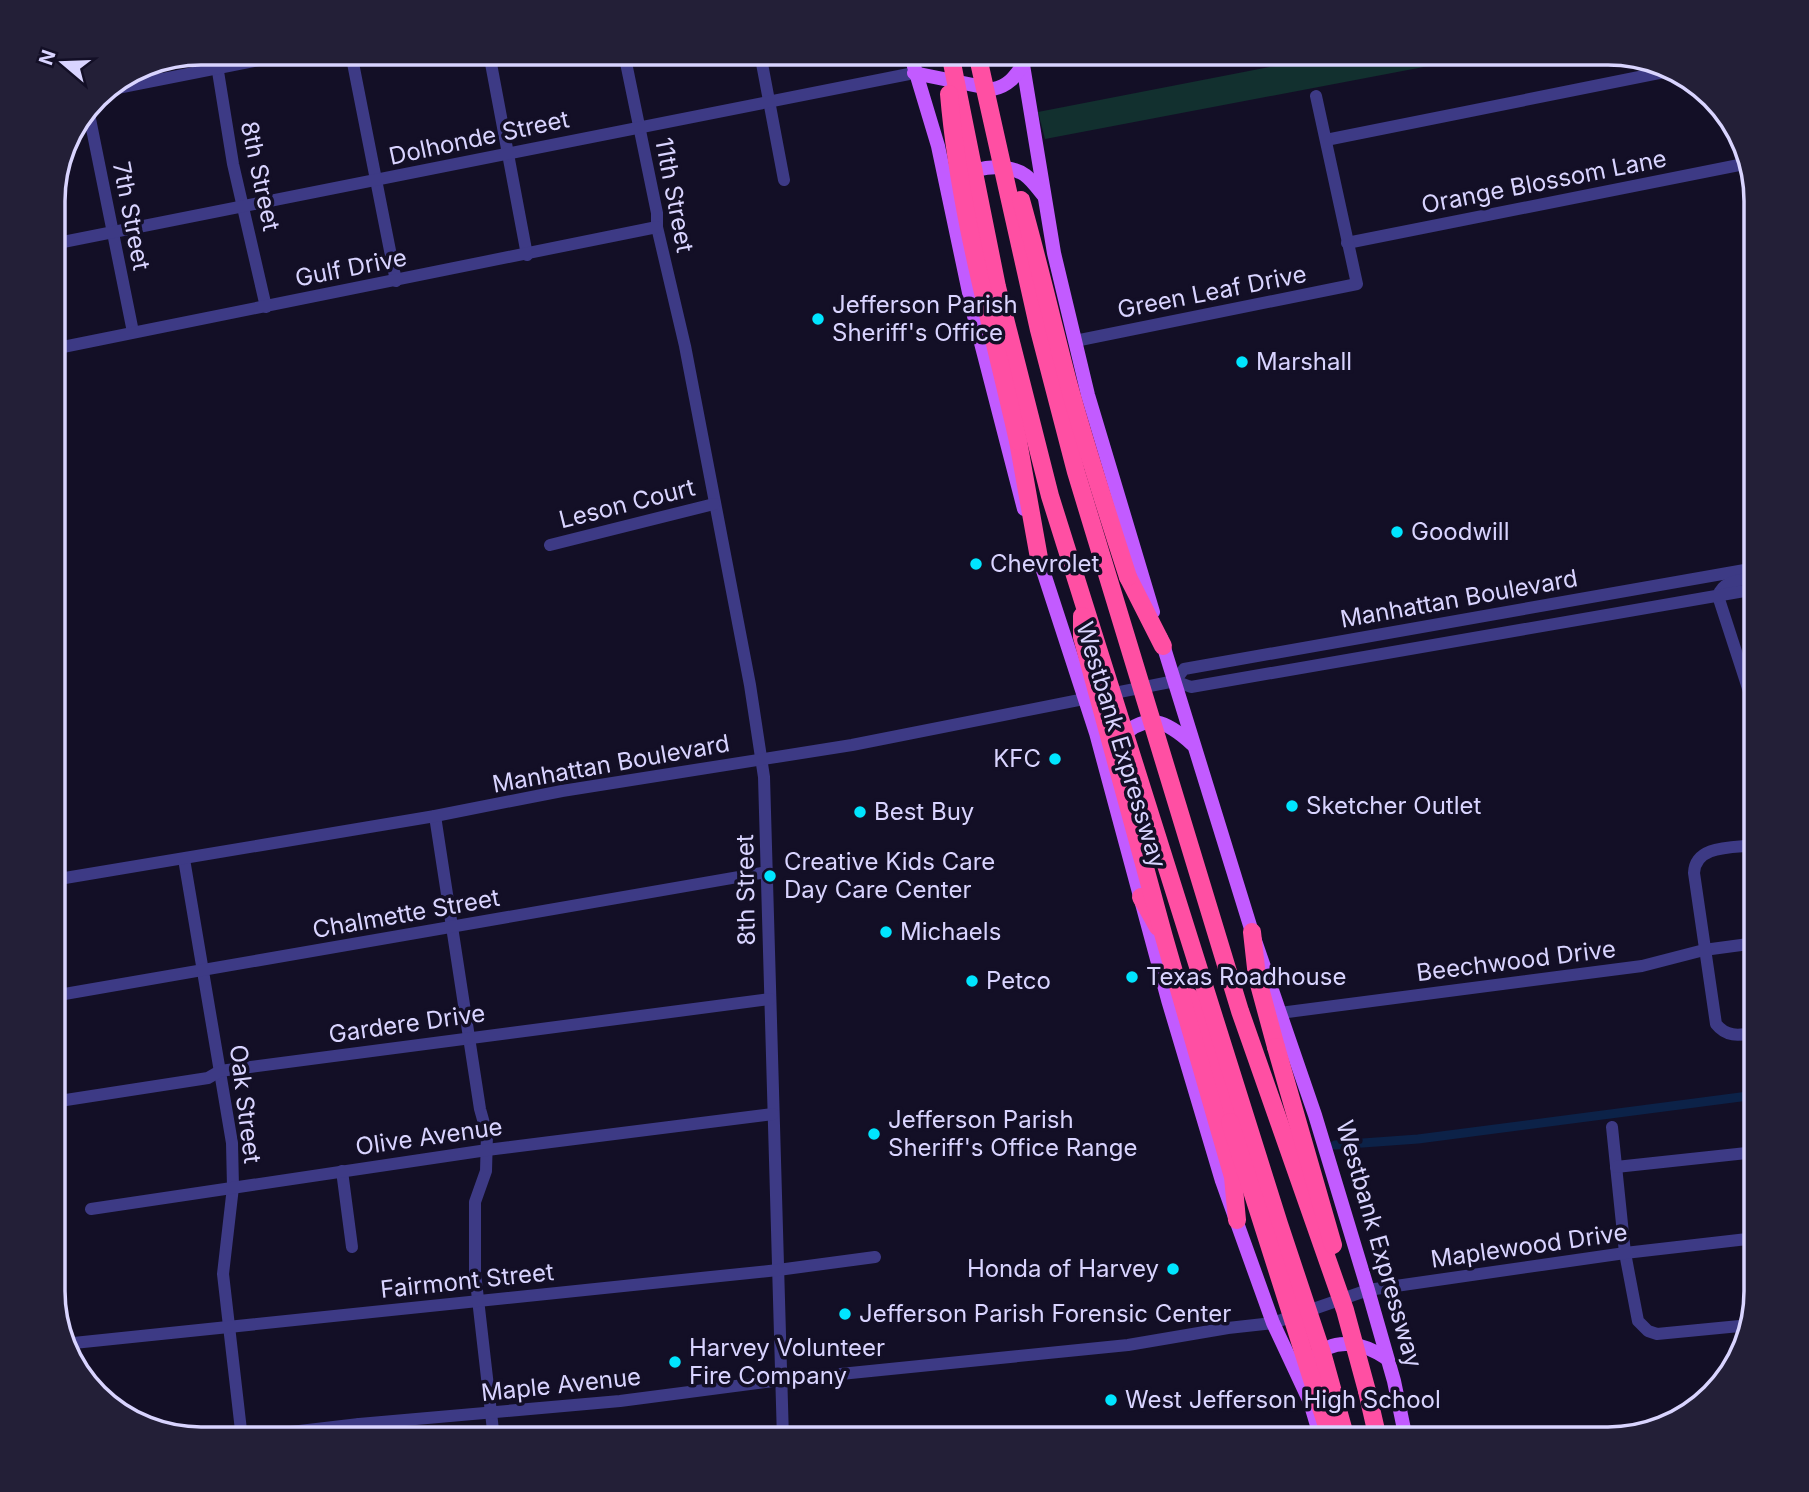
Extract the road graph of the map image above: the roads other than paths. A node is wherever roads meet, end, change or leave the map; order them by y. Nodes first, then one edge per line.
1 (217, 65) edge
2 (232, 65) edge
3 (354, 65) edge
4 (492, 65) edge
5 (627, 65) edge
6 (762, 65) edge
7 (912, 65) edge
8 (949, 65) edge
9 (951, 65) edge
10 (981, 65) edge
11 (1020, 65) edge
12 (1023, 65) edge
13 (218, 68) junction
14 (914, 73) junction
15 (1656, 74) edge
16 (129, 86) edge
17 (1315, 96) dead end
18 (769, 100) junction
19 (90, 122) edge
20 (992, 124) junction
21 (639, 126) junction
22 (1326, 140) junction
23 (509, 153) junction
24 (1740, 165) edge
25 (377, 180) junction
26 (784, 180) dead end
27 (1044, 196) junction
28 (244, 205) junction
29 (952, 212) junction
30 (657, 227) junction
31 (112, 232) junction
32 (65, 242) edge
33 (1347, 243) junction
34 (527, 254) junction
35 (396, 281) junction
36 (267, 307) junction
37 (133, 332) junction
38 (1075, 341) junction
39 (65, 346) edge
40 (685, 346) joint
41 (714, 504) junction
42 (550, 545) dead end
43 (1039, 558) junction
44 (1744, 570) edge
45 (1744, 580) edge
46 (1663, 584) junction
47 (1744, 591) edge
48 (1718, 596) junction
49 (1082, 598) junction
50 (1593, 618) junction
51 (1163, 646) junction
52 (1299, 650) junction
53 (1261, 675) junction
54 (1744, 676) edge
55 (1175, 681) junction
56 (1085, 700) junction
57 (1193, 745) junction
58 (762, 760) junction
59 (1104, 765) junction
60 (435, 816) junction
61 (1744, 847) edge
62 (184, 859) junction
63 (767, 872) junction
64 (65, 878) edge
65 (1141, 897) junction
66 (454, 928) junction
67 (1252, 932) joint
68 (1744, 945) edge
69 (1704, 950) junction
70 (204, 969) junction
71 (65, 994) edge
72 (770, 999) junction
73 (1274, 1014) junction
74 (1744, 1034) edge
75 (470, 1037) junction
76 (220, 1071) junction
77 (65, 1100) edge
78 (773, 1114) junction
79 (1612, 1127) dead end
80 (487, 1150) junction
81 (1744, 1153) edge
82 (1616, 1167) junction
83 (342, 1171) junction
84 (233, 1187) junction
85 (91, 1209) dead end
86 (1237, 1220) junction
87 (1744, 1239) edge
88 (352, 1247) dead end
89 (1625, 1253) junction
90 (874, 1257) dead end
91 (778, 1270) junction
92 (1368, 1290) junction
93 (479, 1301) junction
94 (1310, 1310) joint
95 (1273, 1323) junction
96 (1740, 1326) edge
97 (230, 1328) junction
98 (75, 1343) edge
99 (1386, 1358) junction
100 (781, 1380) junction
101 (1304, 1390) junction
102 (1367, 1391) junction
103 (491, 1413) junction
104 (359, 1424) junction
105 (237, 1427) edge
106 (335, 1427) edge
107 (360, 1427) edge
108 (493, 1427) edge
109 (783, 1427) edge
110 (1317, 1427) edge
111 (1327, 1427) edge
112 (1343, 1427) edge
113 (1375, 1427) edge
114 (1403, 1427) edge

1 - 13 street, 8th Street
2 - 13 street
3 - 25 street
4 - 23 street
5 - 21 street, 11th Street
6 - 18 street
7 - 14 main road, Westbank Expressway
8 - 43 highway, bridge
9 - 49 highway, Westbank Expressway, bridge
10 - 20 highway, Westbank Expressway, bridge
11 - 14 main road
12 - 27 main road
13 - 16 street
13 - 28 street, 8th Street
14 - 18 street, Dolhonde Street
14 - 29 main road, Westbank Expressway
15 - 22 street
17 - 22 street
18 - 21 street, Dolhonde Street
18 - 26 street
19 - 31 street, 7th Street
20 - 51 highway, bridge
20 - 102 highway, Westbank Expressway, bridge
21 - 23 street, Dolhonde Street
21 - 30 street, 11th Street
22 - 33 street
23 - 25 street, Dolhonde Street
23 - 34 street
24 - 33 street, Orange Blossom Lane
25 - 28 street, Dolhonde Street
25 - 35 street
27 - 29 main road
27 - 38 main road
28 - 31 street, Dolhonde Street
28 - 36 street, 8th Street
29 - 43 main road, Westbank Expressway
30 - 34 street, Gulf Drive
30 - 40 street, 11th Street
31 - 32 street, Dolhonde Street
31 - 37 street, 7th Street
33 - 38 street, Green Leaf Drive
34 - 35 street, Gulf Drive
35 - 36 street, Gulf Drive
36 - 37 street, Gulf Drive
37 - 39 street, Gulf Drive
38 - 51 main road
40 - 41 street, 8th Street
41 - 42 street, Leson Court
41 - 58 street, 8th Street
43 - 56 main road, Westbank Expressway
44 - 46 street, Manhattan Boulevard
45 - 48 street
46 - 50 street
46 - 52 street, Manhattan Boulevard
47 - 48 street, Manhattan Boulevard
48 - 50 street, Manhattan Boulevard
48 - 54 street
49 - 86 highway, bridge
49 - 112 highway, Westbank Expressway, bridge
50 - 53 street, Manhattan Boulevard
51 - 55 main road
52 - 53 street
52 - 55 street, Manhattan Boulevard
53 - 55 street, Manhattan Boulevard
55 - 56 street, Manhattan Boulevard
55 - 57 main road
56 - 58 street, Manhattan Boulevard
56 - 59 main road, Westbank Expressway
57 - 59 main road
57 - 67 main road
58 - 60 street, Manhattan Boulevard
58 - 63 street, 8th Street
59 - 65 main road, Westbank Expressway
60 - 62 street, Manhattan Boulevard
60 - 66 street
61 - 69 street
62 - 64 street, Manhattan Boulevard
62 - 70 street, Oak Street
63 - 66 street, Chalmette Street
63 - 72 street, 8th Street
65 - 86 main road, Westbank Expressway
65 - 111 highway, bridge
66 - 70 street, Chalmette Street
66 - 75 street
67 - 73 highway
68 - 69 street, Beechwood Drive
69 - 73 street, Beechwood Drive
69 - 74 street
70 - 71 street, Chalmette Street
70 - 76 street, Oak Street
72 - 75 street, Gardere Drive
72 - 78 street, 8th Street
73 - 92 main road, Westbank Expressway
73 - 102 highway, bridge
75 - 76 street, Gardere Drive
75 - 80 street
76 - 77 street, Gardere Drive
76 - 84 street, Oak Street
78 - 80 street, Olive Avenue
78 - 91 street, 8th Street
79 - 82 street
80 - 83 street, Olive Avenue
80 - 93 street
81 - 82 street
82 - 89 street
83 - 84 street, Olive Avenue
83 - 88 street
84 - 85 street, Olive Avenue
84 - 97 street, Oak Street
86 - 95 main road, Westbank Expressway
87 - 89 street, Maplewood Drive
89 - 92 street, Maplewood Drive
89 - 96 street
90 - 91 street, Fairmont Street
91 - 93 street, Fairmont Street
91 - 100 street, 8th Street
92 - 94 street, Maplewood Drive
92 - 99 main road, Westbank Expressway
93 - 97 street, Fairmont Street
93 - 103 street
94 - 95 street, Maple Avenue
95 - 100 street, Maple Avenue
95 - 101 main road, Westbank Expressway
97 - 98 street, Fairmont Street
97 - 105 street, Oak Street
99 - 101 main road
99 - 114 main road, Westbank Expressway
100 - 103 street, Maple Avenue
100 - 109 street, 8th Street
101 - 110 main road, Westbank Expressway
102 - 113 highway, Westbank Expressway
103 - 104 street, Maple Avenue
103 - 108 street
104 - 106 street, Maple Avenue
104 - 107 street

